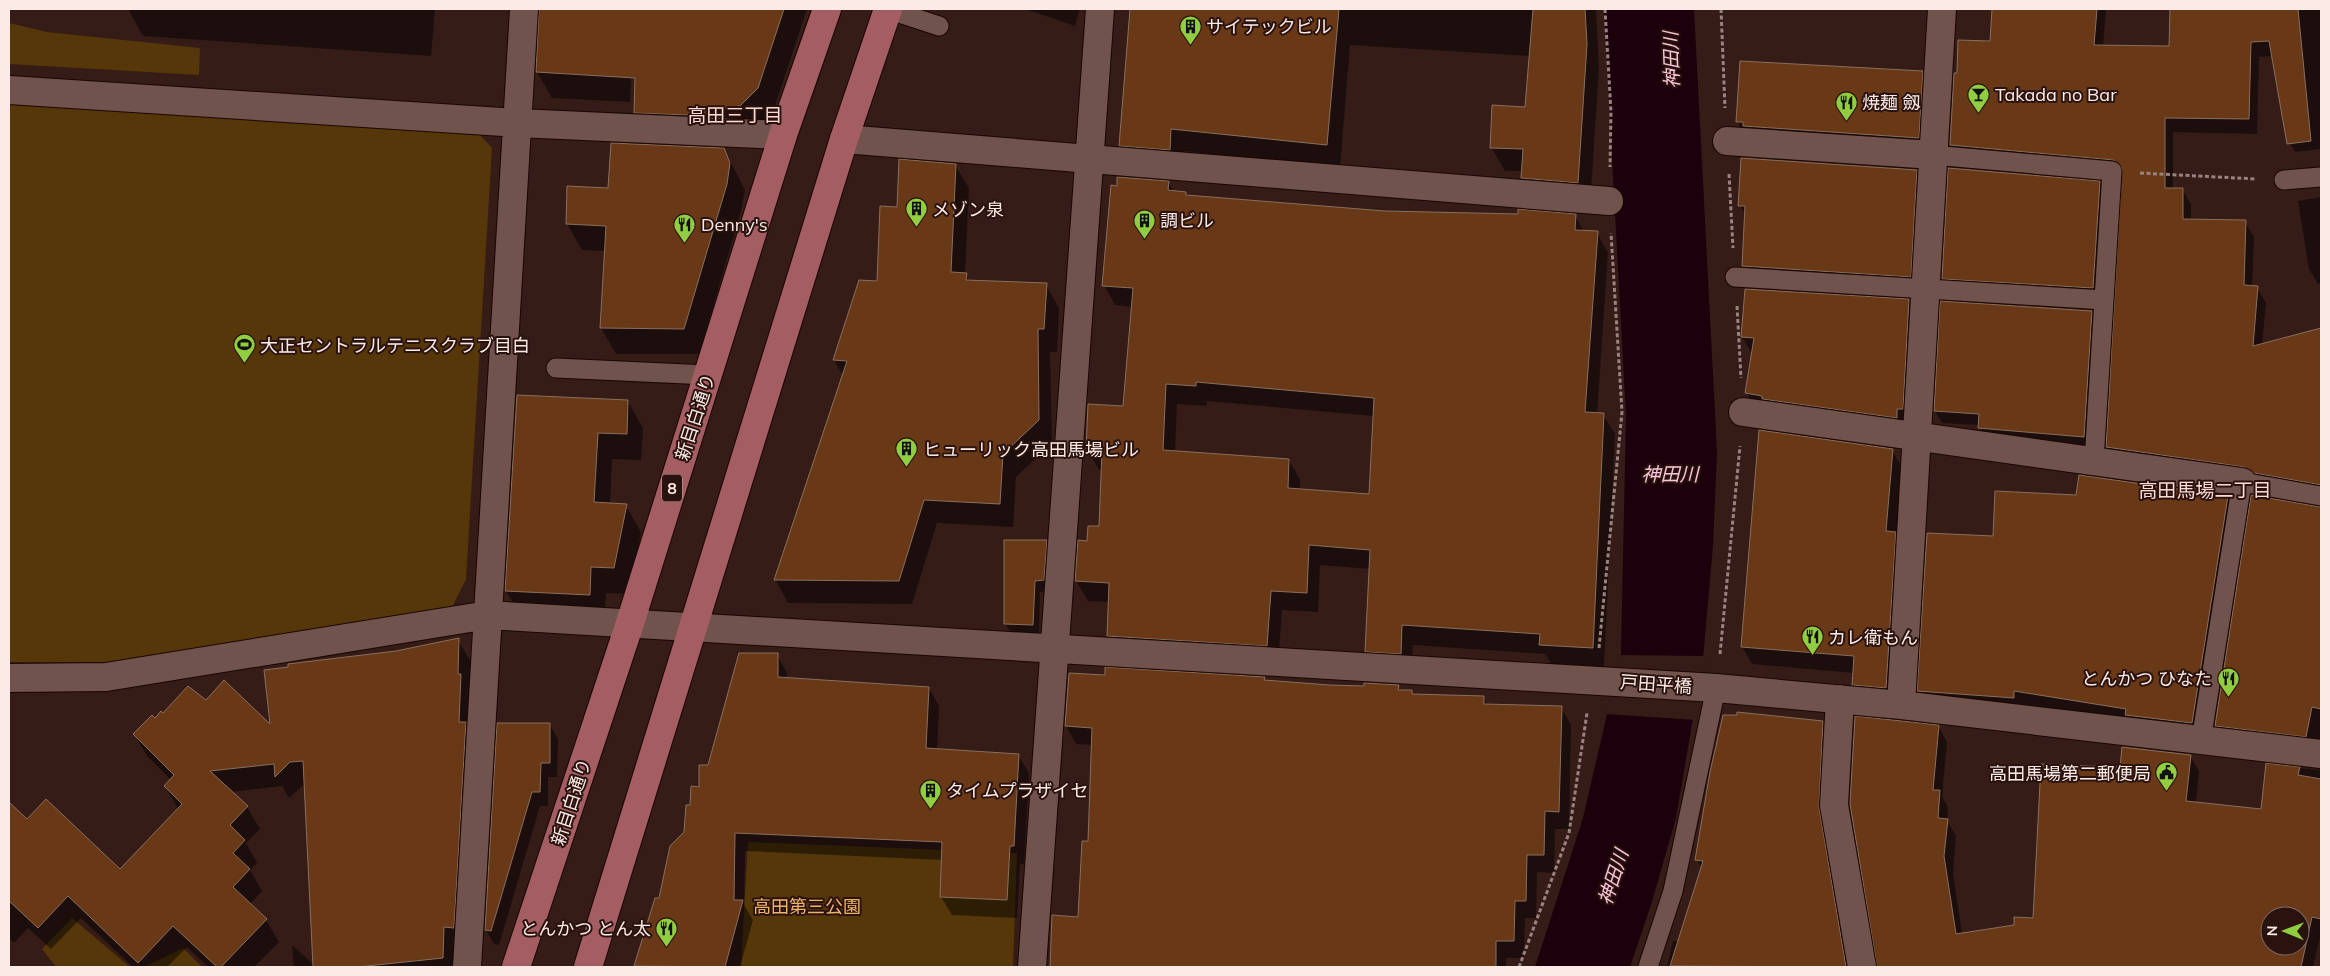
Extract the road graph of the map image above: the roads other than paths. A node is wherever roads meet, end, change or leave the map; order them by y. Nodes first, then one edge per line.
1 (524, 9) edge
2 (827, 9) edge
3 (887, 9) edge
4 (1100, 9) edge
5 (1942, 9) edge
6 (939, 26) dead end
7 (9, 90) edge
8 (518, 123) junction
9 (783, 135) junction
10 (844, 140) junction
11 (1727, 141) road end
12 (1933, 155) junction
13 (1090, 159) junction
14 (2321, 177) edge
15 (2284, 180) road end
16 (1609, 201) road end
17 (1735, 277) road end
18 (1925, 289) junction
19 (2104, 300) junction
20 (556, 368) dead end
21 (708, 375) junction
22 (1743, 412) road end
23 (1916, 436) junction
24 (2094, 461) junction
25 (2242, 482) junction
26 (2321, 496) edge
27 (488, 615) junction
28 (630, 623) junction
29 (693, 627) junction
30 (1055, 648) junction
31 (9, 678) edge
32 (1711, 688) junction
33 (1840, 699) junction
34 (1900, 705) junction
35 (2201, 741) junction
36 (2321, 754) edge
37 (467, 967) edge
38 (516, 967) edge
39 (588, 967) edge
40 (1032, 967) edge
41 (1648, 967) edge
42 (1862, 967) edge

1 - 8 street
2 - 9 main road, 新目白通り / 8
3 - 6 lane
3 - 10 main road
4 - 13 street
5 - 12 street
7 - 8 street
8 - 9 street
8 - 27 street
9 - 21 main road, 新目白通り / 8
10 - 13 street
10 - 29 main road
11 - 12 street
12 - 18 street
12 - 19 lane
13 - 16 street
13 - 30 street
14 - 15 lane
17 - 18 lane
18 - 19 lane
18 - 23 street
19 - 24 lane
20 - 21 lane
21 - 28 main road, 新目白通り / 8
22 - 23 street
23 - 24 street
23 - 34 street
24 - 25 street
25 - 26 lane
25 - 35 lane
27 - 28 street, 戸田平橋
27 - 31 street, 戸田平橋
27 - 37 street
28 - 29 street, 戸田平橋
28 - 38 main road, 新目白通り / 8
29 - 30 street, 戸田平橋
29 - 39 main road
30 - 32 street, 戸田平橋
30 - 40 street
32 - 33 street, 戸田平橋
32 - 41 lane
33 - 34 street, 戸田平橋
33 - 42 street
34 - 35 street, 戸田平橋
35 - 36 street, 戸田平橋

